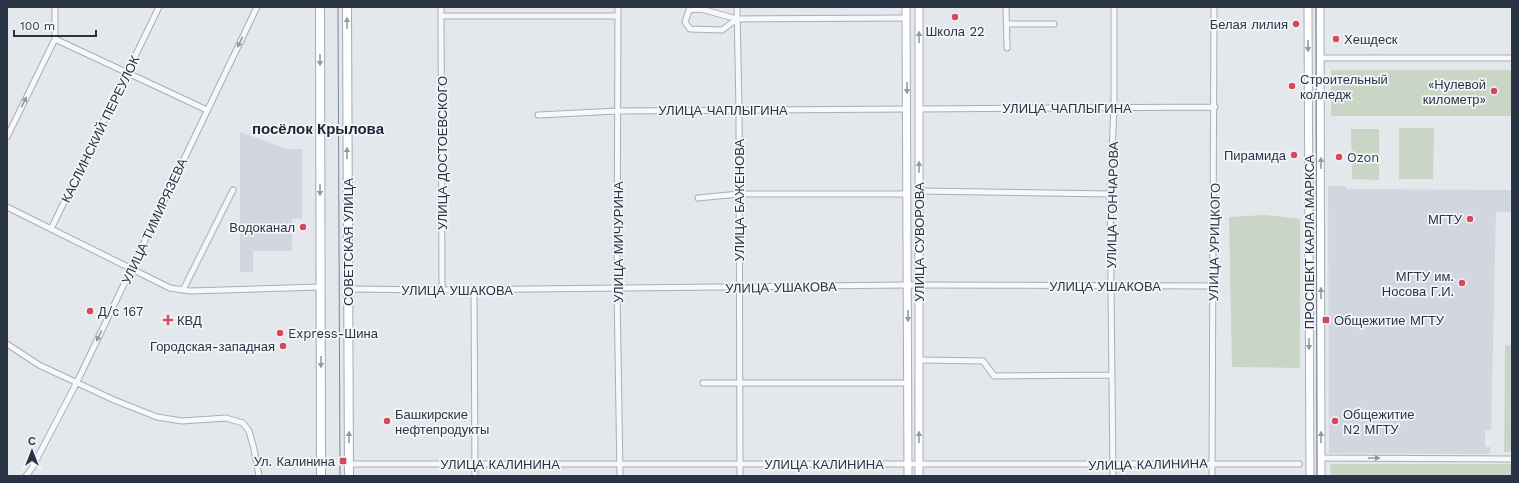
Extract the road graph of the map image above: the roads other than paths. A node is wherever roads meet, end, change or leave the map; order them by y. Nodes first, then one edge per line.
1 (55, 7) edge
2 (159, 7) edge
3 (257, 7) edge
4 (320, 7) edge
5 (347, 7) edge
6 (441, 7) edge
7 (618, 7) edge
8 (737, 7) edge
9 (906, 7) edge
10 (919, 7) edge
11 (1006, 7) edge
12 (1114, 7) edge
13 (1214, 7) edge
14 (1308, 7) edge
15 (1320, 7) edge
16 (441, 16) junction
17 (618, 16) junction
18 (906, 18) junction
19 (737, 19) junction
20 (1006, 24) junction
21 (1054, 24) dead end
22 (55, 39) junction
23 (1006, 48) dead end
24 (1320, 58) junction
25 (1512, 58) edge
26 (128, 74) junction
27 (1114, 107) junction
28 (1215, 107) junction
29 (907, 109) junction
30 (919, 109) junction
31 (207, 110) junction
32 (739, 110) junction
33 (617, 111) junction
34 (538, 114) dead end
35 (7, 137) edge
36 (233, 190) dead end
37 (919, 191) junction
38 (739, 194) junction
39 (907, 194) junction
40 (1110, 194) junction
41 (698, 198) dead end
42 (7, 208) edge
43 (51, 229) junction
44 (132, 269) junction
45 (907, 285) junction
46 (919, 285) junction
47 (1111, 286) junction
48 (1214, 286) junction
49 (320, 287) junction
50 (739, 287) junction
51 (348, 289) junction
52 (617, 289) junction
53 (183, 290) junction
54 (442, 290) junction
55 (474, 290) junction
56 (7, 344) edge
57 (920, 360) junction
58 (1111, 375) junction
59 (78, 382) junction
60 (703, 383) dead end
61 (908, 383) junction
62 (739, 384) junction
63 (1310, 458) junction
64 (1321, 458) junction
65 (1512, 459) edge
66 (740, 463) junction
67 (1212, 463) junction
68 (349, 464) junction
69 (475, 464) junction
70 (919, 464) junction
71 (1113, 464) junction
72 (1299, 464) dead end
73 (620, 465) junction
74 (908, 465) junction
75 (26, 476) edge
76 (259, 476) edge
77 (321, 476) edge
78 (349, 476) edge
79 (475, 476) edge
80 (620, 476) edge
81 (740, 476) edge
82 (908, 476) edge
83 (919, 476) edge
84 (1113, 476) edge
85 (1212, 476) edge
86 (1310, 476) edge
87 (1321, 476) edge

1 - 22 street
2 - 26 street, КАСЛИНСКИЙ ПЕРЕУЛОК
3 -> 31 street, УЛИЦА ТИМИРЯЗЕВА
4 -> 49 main road
51 -> 5 main road, СОВЕТСКАЯ УЛИЦА
6 - 16 street, УЛИЦА ДОСТОЕВСКОГО
7 - 17 street, УЛИЦА МИЧУРИНА
8 - 19 street, УЛИЦА БАЖЕНОВА
9 - 18 main road, УЛИЦА СУВОРОВА
30 -> 10 main road, УЛИЦА СУВОРОВА
11 - 20 street
12 - 27 street, УЛИЦА ГОНЧАРОВА
13 - 28 street, УЛИЦА УРИЦКОГО
14 -> 63 main road, ПРОСПЕКТ КАРЛА МАРКСА
15 - 24 main road, ПРОСПЕКТ КАРЛА МАРКСА
16 - 17 street
16 - 54 street, УЛИЦА ДОСТОЕВСКОГО
17 - 33 street, УЛИЦА МИЧУРИНА
18 - 19 street
18 -> 29 main road, УЛИЦА СУВОРОВА
19 - 19 street
19 - 32 street, УЛИЦА БАЖЕНОВА
20 - 21 street
20 - 23 street
22 - 26 street
35 -> 22 street
24 - 25 street
64 -> 24 main road, ПРОСПЕКТ КАРЛА МАРКСА
26 - 31 street
26 - 43 street, КАСЛИНСКИЙ ПЕРЕУЛОК
27 - 28 street, УЛИЦА ЧАПЛЫГИНА
27 - 30 street, УЛИЦА ЧАПЛЫГИНА
27 - 40 street, УЛИЦА ГОНЧАРОВА
28 - 48 street, УЛИЦА УРИЦКОГО
29 - 32 street, УЛИЦА ЧАПЛЫГИНА
29 - 39 main road, УЛИЦА СУВОРОВА
37 -> 30 main road, УЛИЦА СУВОРОВА
31 - 44 street, УЛИЦА ТИМИРЯЗЕВА
32 - 33 street, УЛИЦА ЧАПЛЫГИНА
32 - 38 street, УЛИЦА БАЖЕНОВА
33 - 34 street, УЛИЦА ЧАПЛЫГИНА
33 - 52 street, УЛИЦА МИЧУРИНА
36 - 53 street
37 - 40 street
37 - 46 main road, УЛИЦА СУВОРОВА
38 - 39 street
38 - 41 street
38 - 50 street, УЛИЦА БАЖЕНОВА
39 - 45 main road, УЛИЦА СУВОРОВА
40 - 47 street, УЛИЦА ГОНЧАРОВА
42 - 43 street
43 - 44 street
44 - 53 street
44 -> 59 street, УЛИЦА ТИМИРЯЗЕВА
45 - 46 street, УЛИЦА УШАКОВА
45 - 50 street, УЛИЦА УШАКОВА
45 -> 61 main road, УЛИЦА СУВОРОВА
46 - 47 street, УЛИЦА УШАКОВА
46 - 57 main road, УЛИЦА СУВОРОВА
47 - 48 street, УЛИЦА УШАКОВА
47 - 58 street, УЛИЦА ГОНЧАРОВА
48 - 67 street, УЛИЦА УРИЦКОГО
49 - 53 street
49 -> 77 main road
50 - 52 street, УЛИЦА УШАКОВА
50 - 62 street, УЛИЦА БАЖЕНОВА
51 - 54 street, УЛИЦА УШАКОВА
68 -> 51 main road, СОВЕТСКАЯ УЛИЦА
52 - 55 street, УЛИЦА УШАКОВА
52 - 73 street, УЛИЦА МИЧУРИНА
54 - 55 street, УЛИЦА УШАКОВА
55 - 69 street
56 - 59 street
57 - 58 street
70 -> 57 main road, УЛИЦА СУВОРОВА
58 - 71 street, УЛИЦА ГОНЧАРОВА
59 - 75 street, УЛИЦА ТИМИРЯЗЕВА
59 - 76 street
60 - 62 street
61 - 62 street
61 - 74 main road, УЛИЦА СУВОРОВА
62 - 66 street, УЛИЦА БАЖЕНОВА
63 - 64 main road
63 - 86 main road, ПРОСПЕКТ КАРЛА МАРКСА
64 -> 65 street
64 - 87 main road, ПРОСПЕКТ КАРЛА МАРКСА
66 - 73 street, УЛИЦА КАЛИНИНА
66 - 74 street, УЛИЦА КАЛИНИНА
66 - 81 street, УЛИЦА БАЖЕНОВА
67 - 71 street, УЛИЦА КАЛИНИНА
67 - 72 street, УЛИЦА КАЛИНИНА
67 - 85 street, УЛИЦА УРИЦКОГО
68 - 69 street, УЛИЦА КАЛИНИНА
68 - 78 main road, СОВЕТСКАЯ УЛИЦА
69 - 73 street, УЛИЦА КАЛИНИНА
69 - 79 street
70 - 71 street, УЛИЦА КАЛИНИНА
70 - 74 street, УЛИЦА КАЛИНИНА
70 - 83 main road, УЛИЦА СУВОРОВА
71 - 84 street, УЛИЦА ГОНЧАРОВА
73 - 80 street, УЛИЦА МИЧУРИНА
74 - 82 main road, УЛИЦА СУВОРОВА

